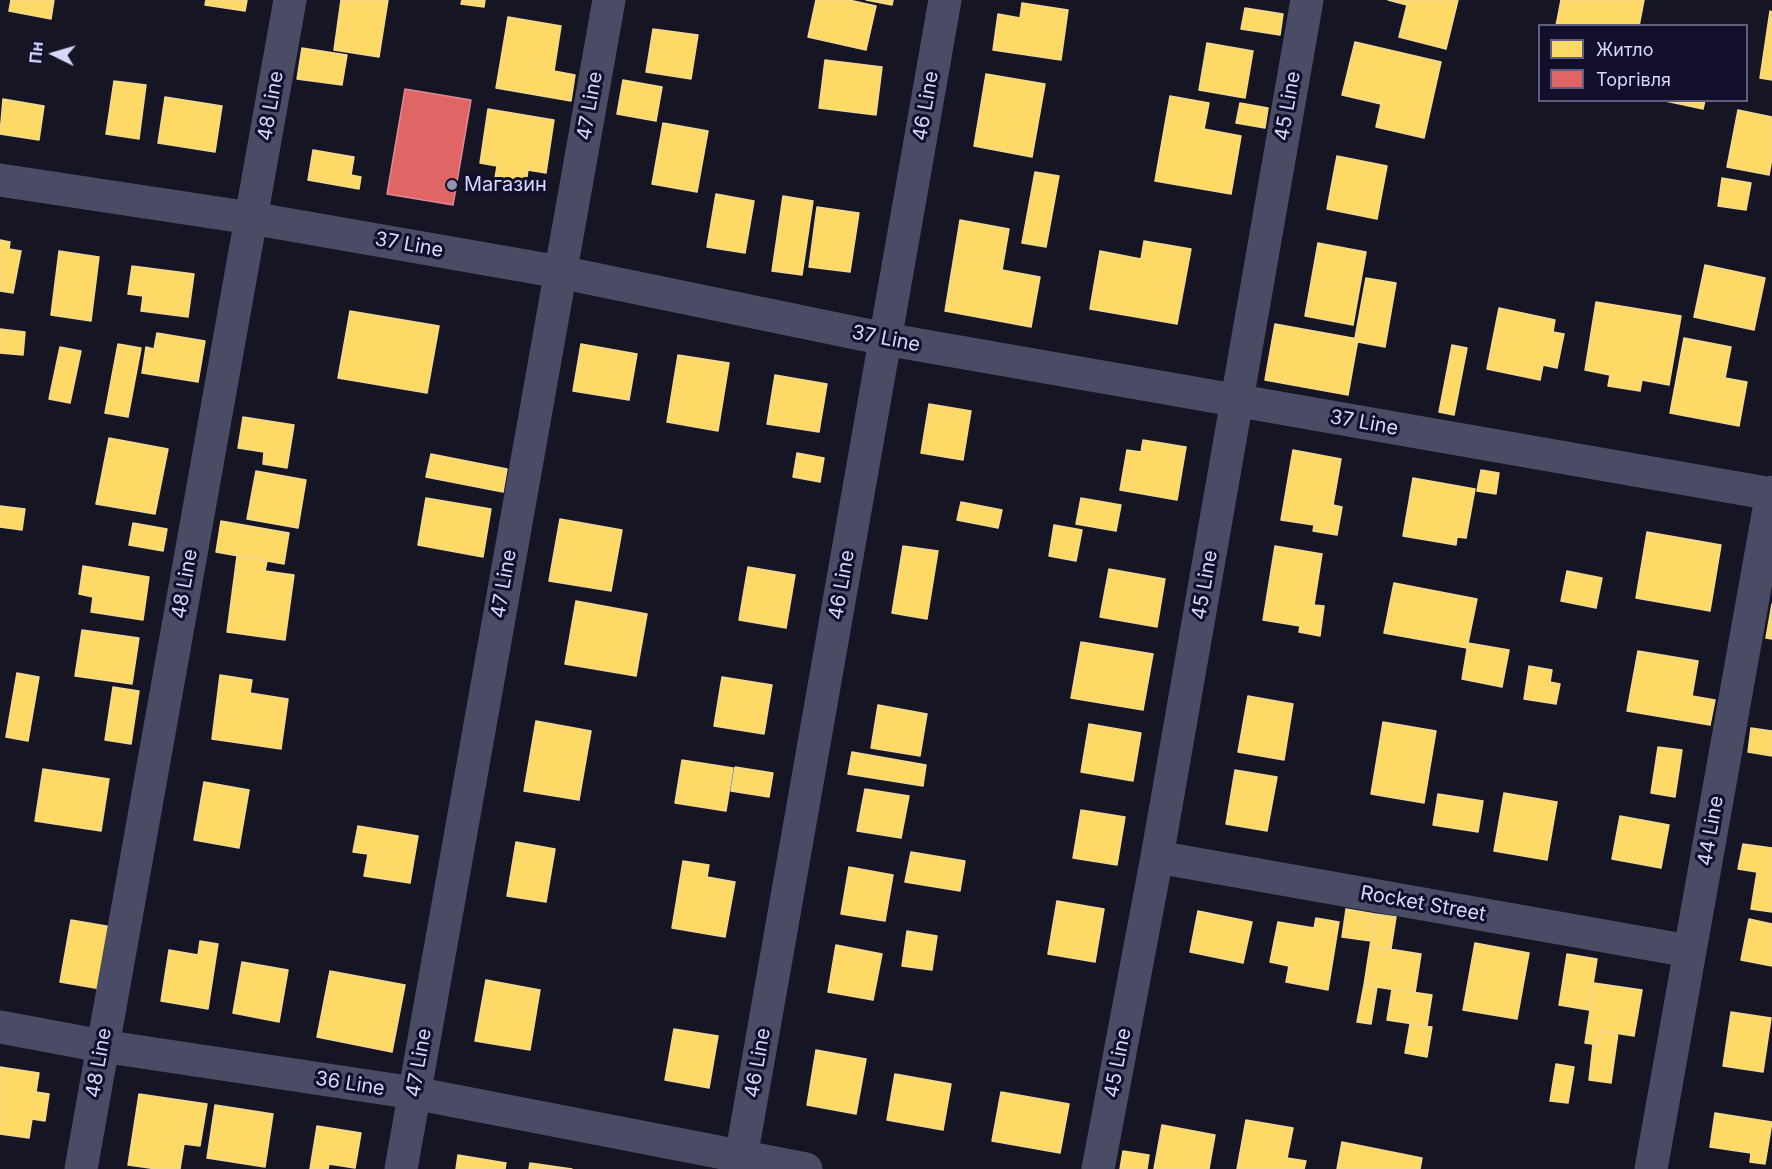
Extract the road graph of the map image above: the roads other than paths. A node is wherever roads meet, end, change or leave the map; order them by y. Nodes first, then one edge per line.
1 (290, 0) edge
2 (609, 0) edge
3 (945, 0) edge
4 (1307, 0) edge
5 (0, 180) edge
6 (250, 218) junction
7 (560, 272) junction
8 (885, 339) junction
9 (1236, 401) junction
10 (1772, 493) edge
11 (1157, 858) junction
12 (1689, 951) junction
13 (0, 1027) edge
14 (102, 1046) junction
15 (414, 1093) junction
16 (740, 1163) edge
17 (81, 1169) edge
18 (401, 1169) edge
19 (806, 1169) edge
20 (1098, 1169) edge
21 (1651, 1169) edge

1 - 6 street, 48 Line
2 - 7 street, 47 Line
3 - 8 street, 46 Line
4 - 9 street, 45 Line
5 - 6 street, 37 Line
6 - 7 street, 37 Line
6 - 14 street, 48 Line
7 - 8 street, 37 Line
7 - 15 street, 47 Line
8 - 9 street, 37 Line
8 - 16 street, 46 Line
9 - 10 street, 37 Line
9 - 11 street, 45 Line
10 - 12 street, 44 Line
11 - 12 street, Rocket Street
11 - 20 street, 45 Line
12 - 21 street, 44 Line
13 - 14 street, 36 Line
14 - 15 street, 36 Line
14 - 17 street, 48 Line
15 - 16 street, 36 Line
15 - 18 street, 47 Line
16 - 19 street, 36 Line

